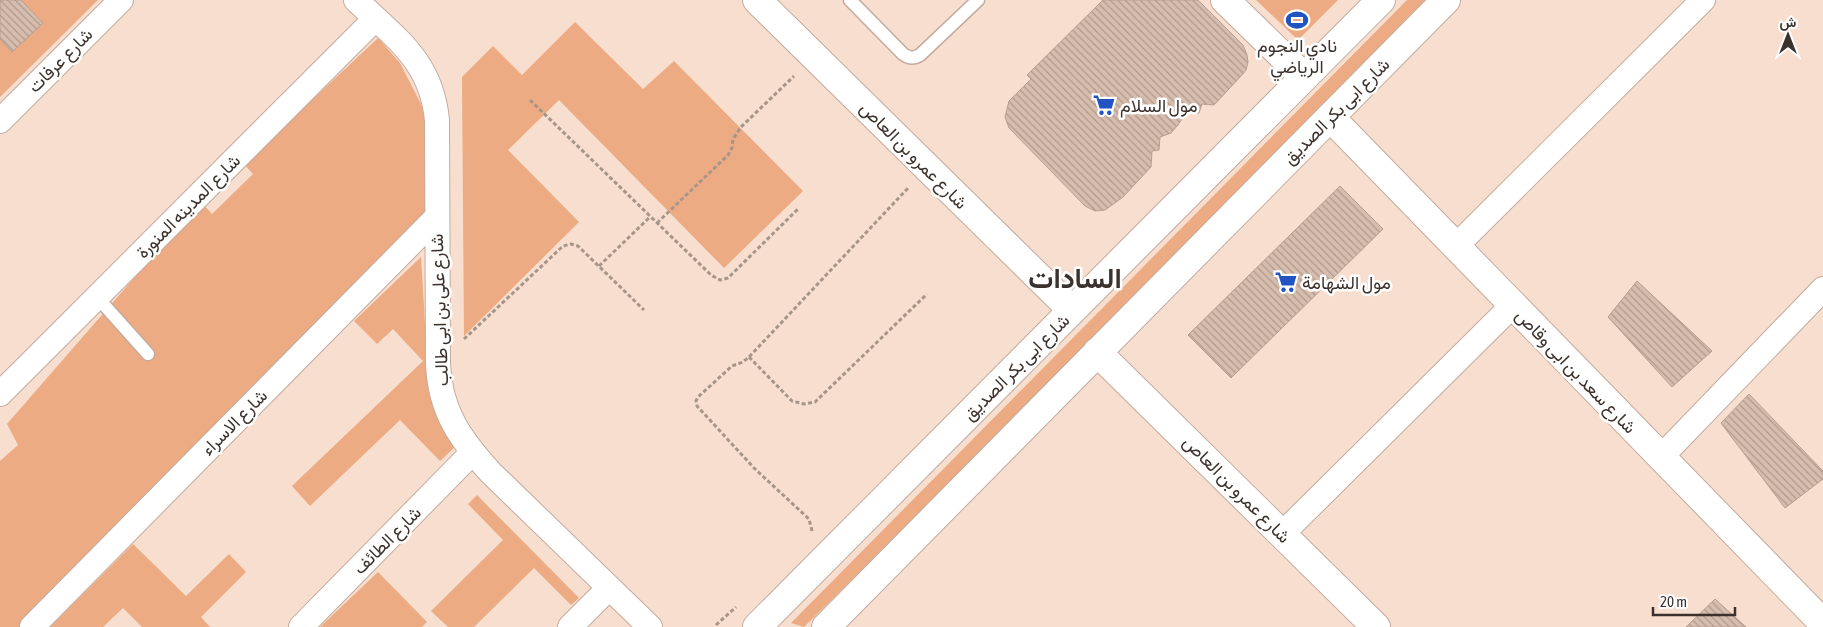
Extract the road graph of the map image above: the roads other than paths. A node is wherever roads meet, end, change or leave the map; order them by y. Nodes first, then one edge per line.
1 (121, 0) edge
2 (356, 0) edge
3 (757, 0) edge
4 (978, 0) edge
5 (1225, 0) edge
6 (1381, 0) edge
7 (1446, 0) edge
8 (1703, 0) edge
9 (854, 1) edge
10 (375, 19) junction
11 (1304, 77) junction
12 (1330, 117) junction
13 (0, 121) edge
14 (436, 218) junction
15 (1456, 246) junction
16 (1823, 289) edge
17 (97, 297) junction
18 (1513, 305) junction
19 (1072, 310) junction
20 (1097, 352) junction
21 (148, 354) dead end
22 (0, 394) edge
23 (472, 453) junction
24 (1661, 457) junction
25 (1282, 534) junction
26 (610, 588) junction
27 (1823, 624) edge
28 (32, 627) edge
29 (301, 627) edge
30 (570, 627) edge
31 (650, 627) edge
32 (757, 627) edge
33 (826, 627) edge
34 (1376, 627) edge

1 - 13 street, شارع عرفات
2 - 10 street, شارع على بن ابى طالب
3 - 19 main road, شارع عمرو بن العاص
4 - 9 lane
5 - 11 main road
6 - 11 main road, شارع ابى بكر الصديق
7 - 12 main road, شارع ابى بكر الصديق
8 - 15 street
10 - 14 street, شارع على بن ابى طالب
10 - 17 street, شارع المدينه المنورة
11 - 19 main road, شارع ابى بكر الصديق
12 - 15 main road, شارع سعد بن ابى وقاص
12 - 20 main road, شارع ابى بكر الصديق
14 - 23 street, شارع على بن ابى طالب
14 - 28 street, شارع الاسراء
15 - 18 main road, شارع سعد بن ابى وقاص
16 - 24 street
17 - 21 lane
17 - 22 street, شارع المدينه المنورة
18 - 24 main road, شارع سعد بن ابى وقاص
18 - 25 street
19 - 32 main road, شارع ابى بكر الصديق
20 - 25 main road, شارع عمرو بن العاص
20 - 33 main road, شارع ابى بكر الصديق
23 - 26 street, شارع على بن ابى طالب
23 - 29 street, شارع الطائف
24 - 27 main road, شارع سعد بن ابى وقاص
25 - 34 main road, شارع عمرو بن العاص
26 - 30 street
26 - 31 street, شارع على بن ابى طالب

